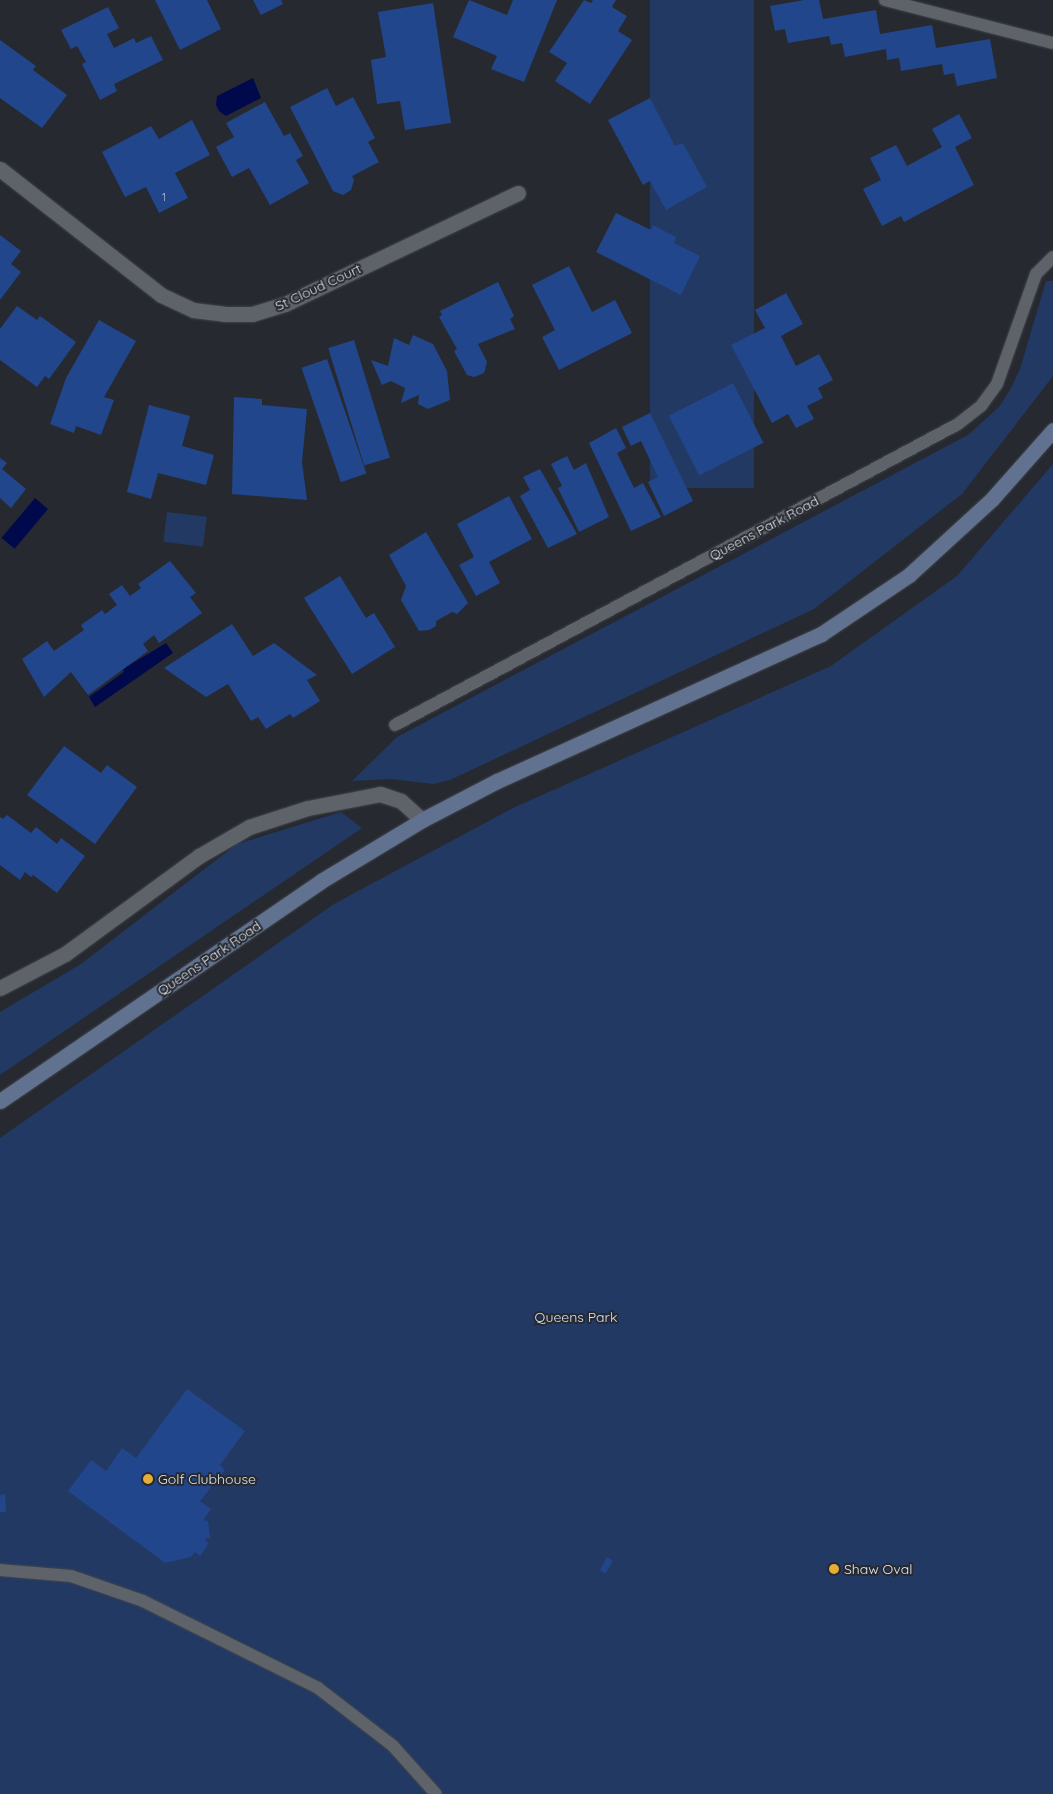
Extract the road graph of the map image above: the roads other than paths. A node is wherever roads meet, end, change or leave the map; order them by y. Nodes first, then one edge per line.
1 (885, 0) edge
2 (1053, 43) edge
3 (0, 169) edge
4 (518, 193) dead end
5 (1053, 257) edge
6 (1053, 430) edge
7 (395, 725) dead end
8 (422, 820) junction
9 (0, 988) edge
10 (0, 1101) edge
11 (0, 1570) edge
12 (436, 1794) edge

1 - 2 lane
3 - 4 street, St Cloud Court
5 - 7 lane, Queens Park Road
6 - 8 main road, Queens Park Road
8 - 9 street
8 - 10 main road, Queens Park Road
11 - 12 lane

